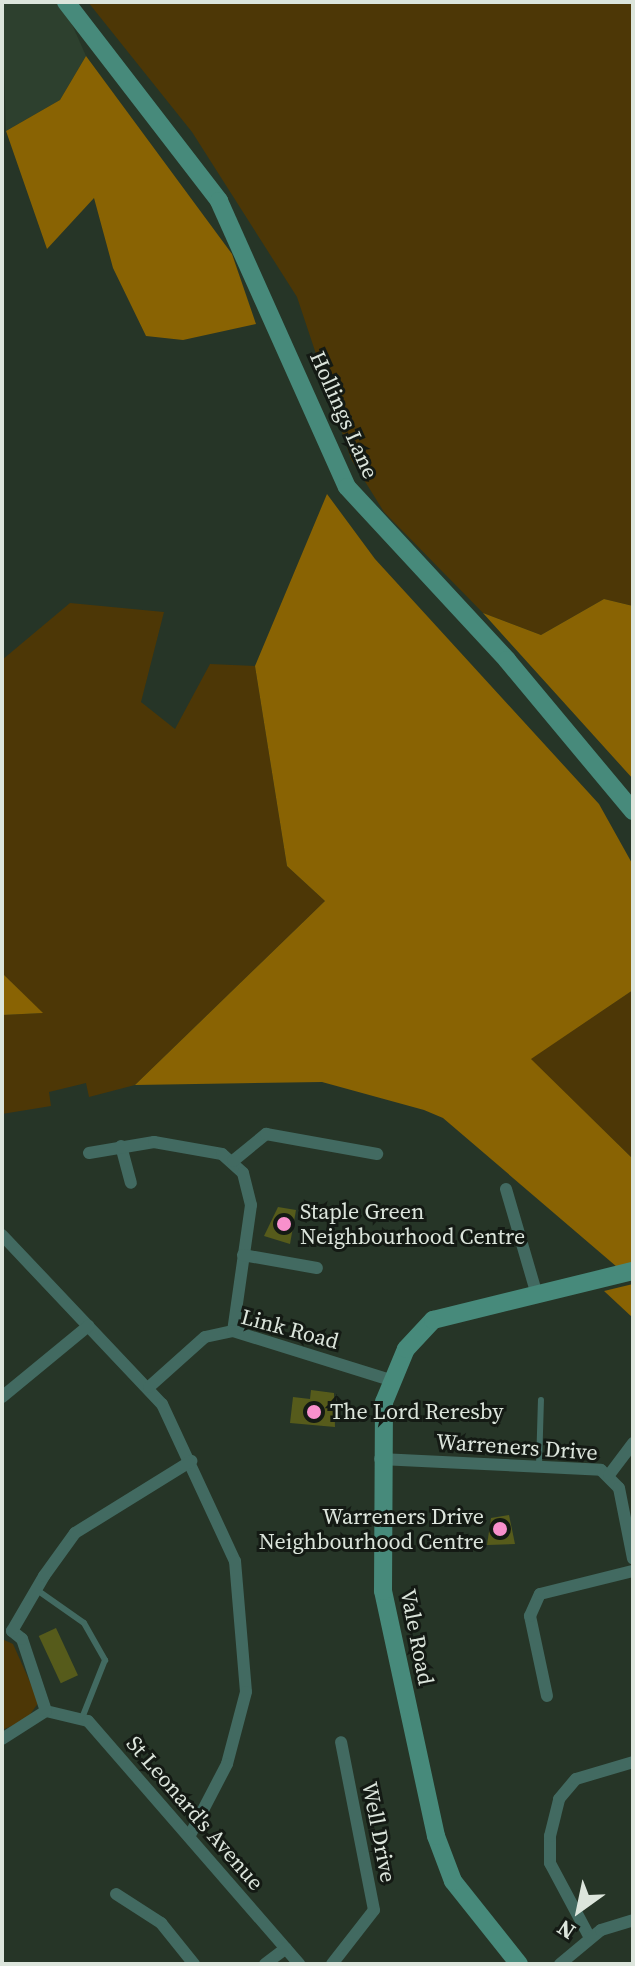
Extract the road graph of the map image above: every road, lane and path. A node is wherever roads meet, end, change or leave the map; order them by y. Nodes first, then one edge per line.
1 (66, 2) edge
2 (633, 811) edge
3 (121, 1146) junction
4 (89, 1153) dead end
5 (377, 1154) dead end
6 (233, 1161) junction
7 (131, 1183) dead end
8 (506, 1189) dead end
9 (2, 1235) edge
10 (243, 1255) junction
11 (317, 1268) dead end
12 (633, 1271) edge
13 (537, 1295) junction
14 (88, 1326) junction
15 (233, 1331) junction
16 (390, 1380) junction
17 (149, 1387) junction
18 (2, 1397) edge
19 (541, 1400) dead end
20 (633, 1443) edge
21 (380, 1459) junction
22 (191, 1461) junction
23 (539, 1466) junction
24 (609, 1475) junction
25 (633, 1559) edge
26 (633, 1571) edge
27 (37, 1590) junction
28 (7, 1630) edge
29 (547, 1696) dead end
30 (46, 1711) junction
31 (82, 1718) junction
32 (2, 1739) edge
33 (341, 1742) dead end
34 (633, 1762) edge
35 (189, 1837) junction
36 (116, 1894) dead end
37 (633, 1920) edge
38 (590, 1938) junction
39 (286, 1948) junction
40 (194, 1964) edge
41 (265, 1964) edge
42 (299, 1964) edge
43 (332, 1964) edge
44 (519, 1964) edge
45 (560, 1964) edge

1 - 2 street, Hollings Lane
3 - 4 street
3 - 6 street
3 - 7 street
5 - 6 street
6 - 10 street
8 - 13 street
9 - 14 street
10 - 11 street
10 - 15 street
12 - 13 street, Vale Road
13 - 16 street, Vale Road
14 - 17 street
14 - 18 street
15 - 16 street, Link Road
15 - 17 street, Link Road
16 - 21 street, Vale Road
17 - 22 street
19 - 23 lane
20 - 24 street
21 - 23 street, Warreners Drive
21 - 44 street, Vale Road
22 - 27 street
22 - 35 street
23 - 24 street, Warreners Drive
24 - 25 street, Warreners Drive
26 - 29 street
27 - 28 street
27 - 31 lane
28 - 30 street
30 - 31 street
30 - 32 street
31 - 35 street, St Leonard's Avenue
33 - 43 street, Well Drive
34 - 38 street
35 - 39 street, St Leonard's Avenue
36 - 40 street
37 - 38 street
38 - 45 street
39 - 41 street
39 - 42 street, St Leonard's Avenue

